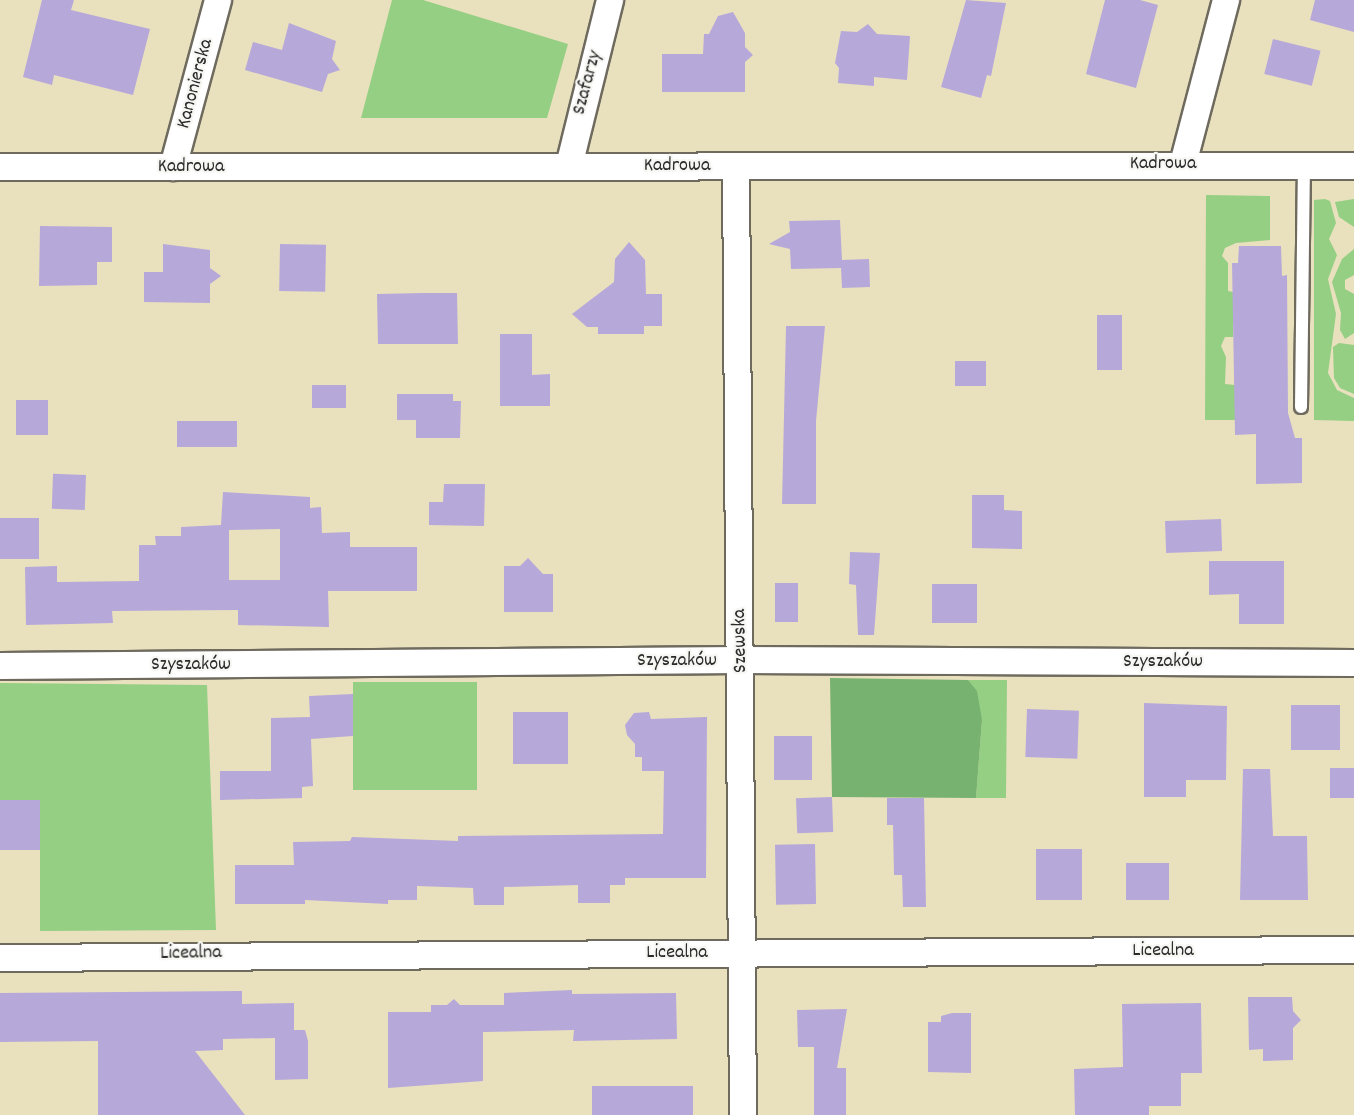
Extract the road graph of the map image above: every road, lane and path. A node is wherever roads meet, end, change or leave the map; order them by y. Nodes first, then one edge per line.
1 (218, 0) edge
2 (610, 0) edge
3 (1226, 0) edge
4 (1183, 164) junction
5 (1304, 165) junction
6 (569, 166) junction
7 (736, 166) junction
8 (1354, 166) edge
9 (0, 167) edge
10 (173, 167) junction
11 (1301, 407) dead end
12 (741, 660) junction
13 (1354, 663) edge
14 (0, 666) edge
15 (1354, 950) edge
16 (742, 952) junction
17 (0, 958) edge
18 (743, 1115) edge

1 - 10 street, Kanonierska
2 - 6 street, Szafarzy
3 - 4 street
4 - 5 street, Kadrowa
4 - 7 street, Kadrowa
5 - 8 street, Kadrowa
5 - 11 lane
6 - 7 street, Kadrowa
6 - 10 street, Kadrowa
7 - 12 street, Szewska
9 - 10 street, Kadrowa
12 - 13 street, Szyszaków
12 - 14 street, Szyszaków
12 - 16 street, Szewska
15 - 16 street, Licealna
16 - 17 street, Licealna
16 - 18 street, Szewska

